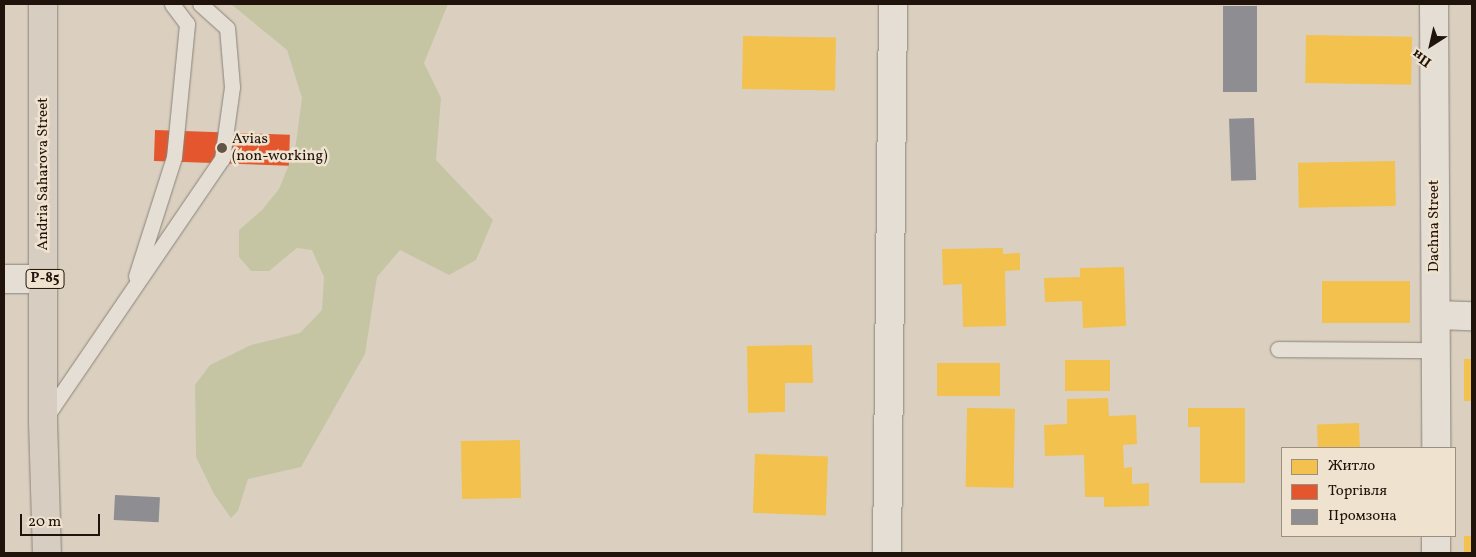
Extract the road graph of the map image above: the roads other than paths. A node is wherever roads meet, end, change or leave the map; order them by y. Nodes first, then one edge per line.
1 (43, 4) edge
2 (172, 4) edge
3 (200, 4) edge
4 (893, 4) edge
5 (1434, 4) edge
6 (4, 279) edge
7 (45, 279) junction
8 (131, 292) junction
9 (1436, 315) junction
10 (1472, 316) edge
11 (1278, 349) dead end
12 (1436, 350) junction
13 (43, 421) junction
14 (1436, 447) edge
15 (1436, 537) edge
16 (47, 553) edge
17 (887, 553) edge
18 (1436, 553) edge

1 - 7 main road, Andria Saharova Street / Р-85
2 - 8 lane
3 - 8 lane
4 - 17 street
5 - 9 street, Dachna Street
6 - 7 street
7 - 13 main road, Andria Saharova Street / Р-85
8 - 13 lane
9 - 10 street
9 - 12 street, Dachna Street
11 - 12 lane
12 - 14 street, Dachna Street
13 - 16 main road, Andria Saharova Street / Р-85
15 - 18 street

